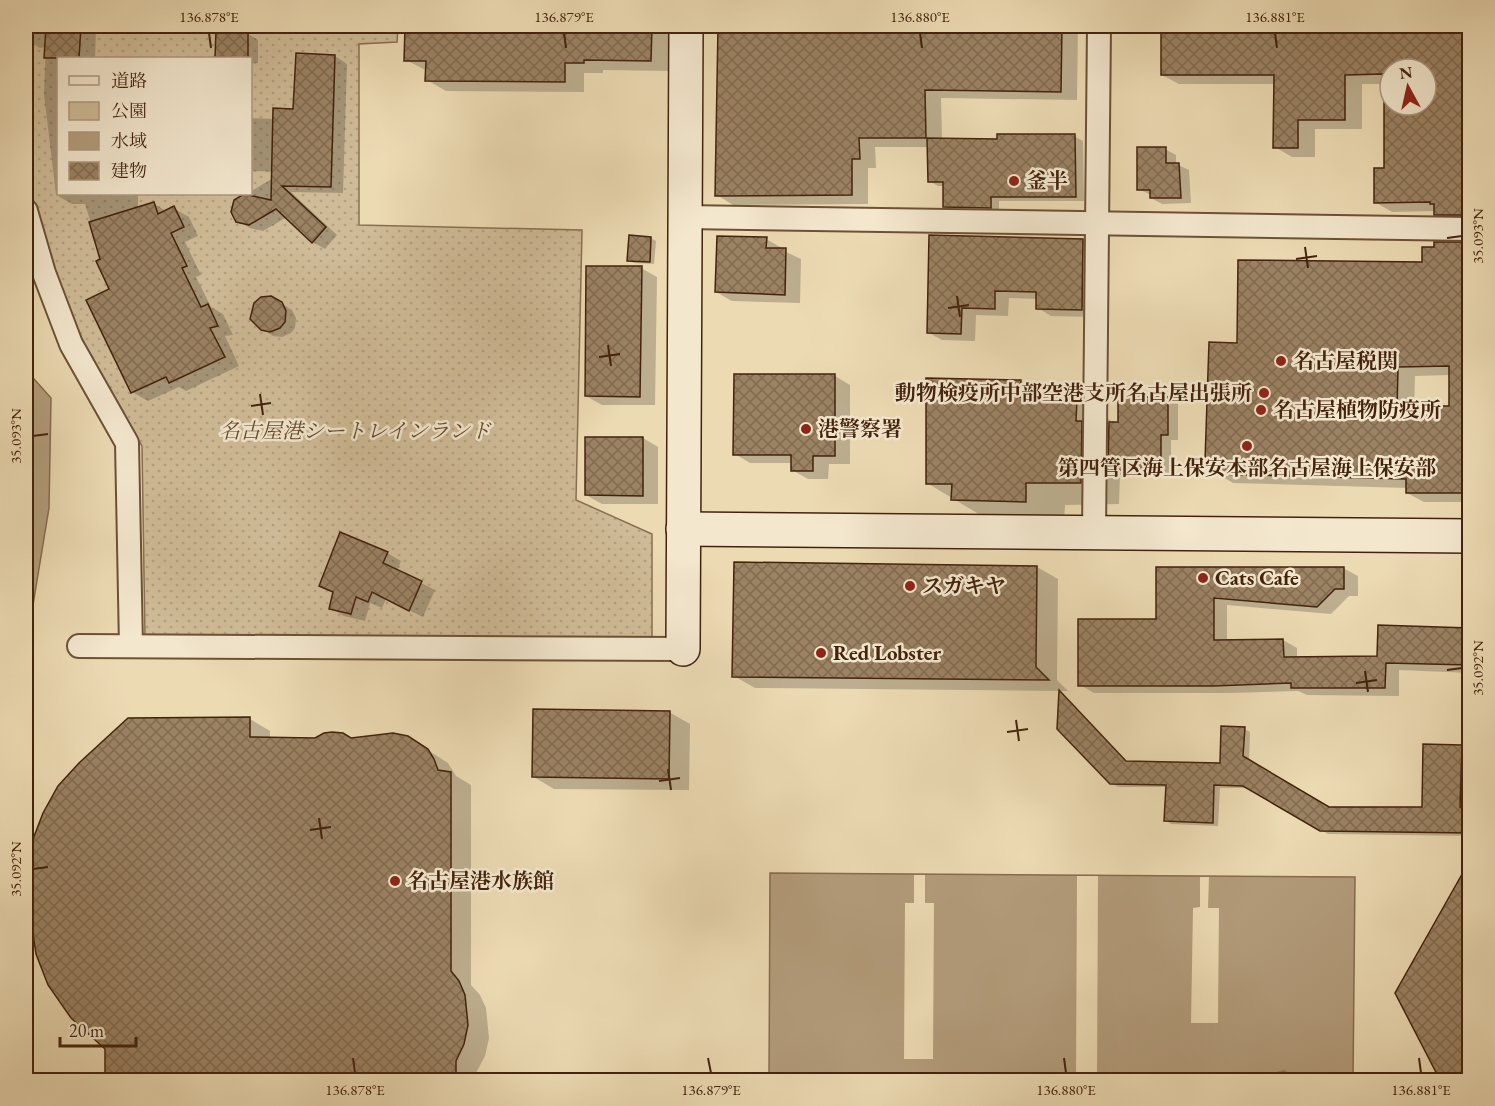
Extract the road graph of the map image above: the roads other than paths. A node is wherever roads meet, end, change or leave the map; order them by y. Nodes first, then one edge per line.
1 (686, 26) edge
2 (1099, 26) edge
3 (26, 212) edge
4 (685, 217) junction
5 (1096, 223) junction
6 (1470, 229) edge
7 (683, 529) junction
8 (1094, 533) junction
9 (1470, 536) edge
10 (79, 646) dead end
11 (131, 646) junction
12 (682, 649) joint

1 - 4 street
2 - 5 street
3 - 11 street
4 - 5 street
4 - 7 street
5 - 6 street
5 - 8 street
7 - 8 street
7 - 12 street
8 - 9 street
10 - 11 street
11 - 12 street

